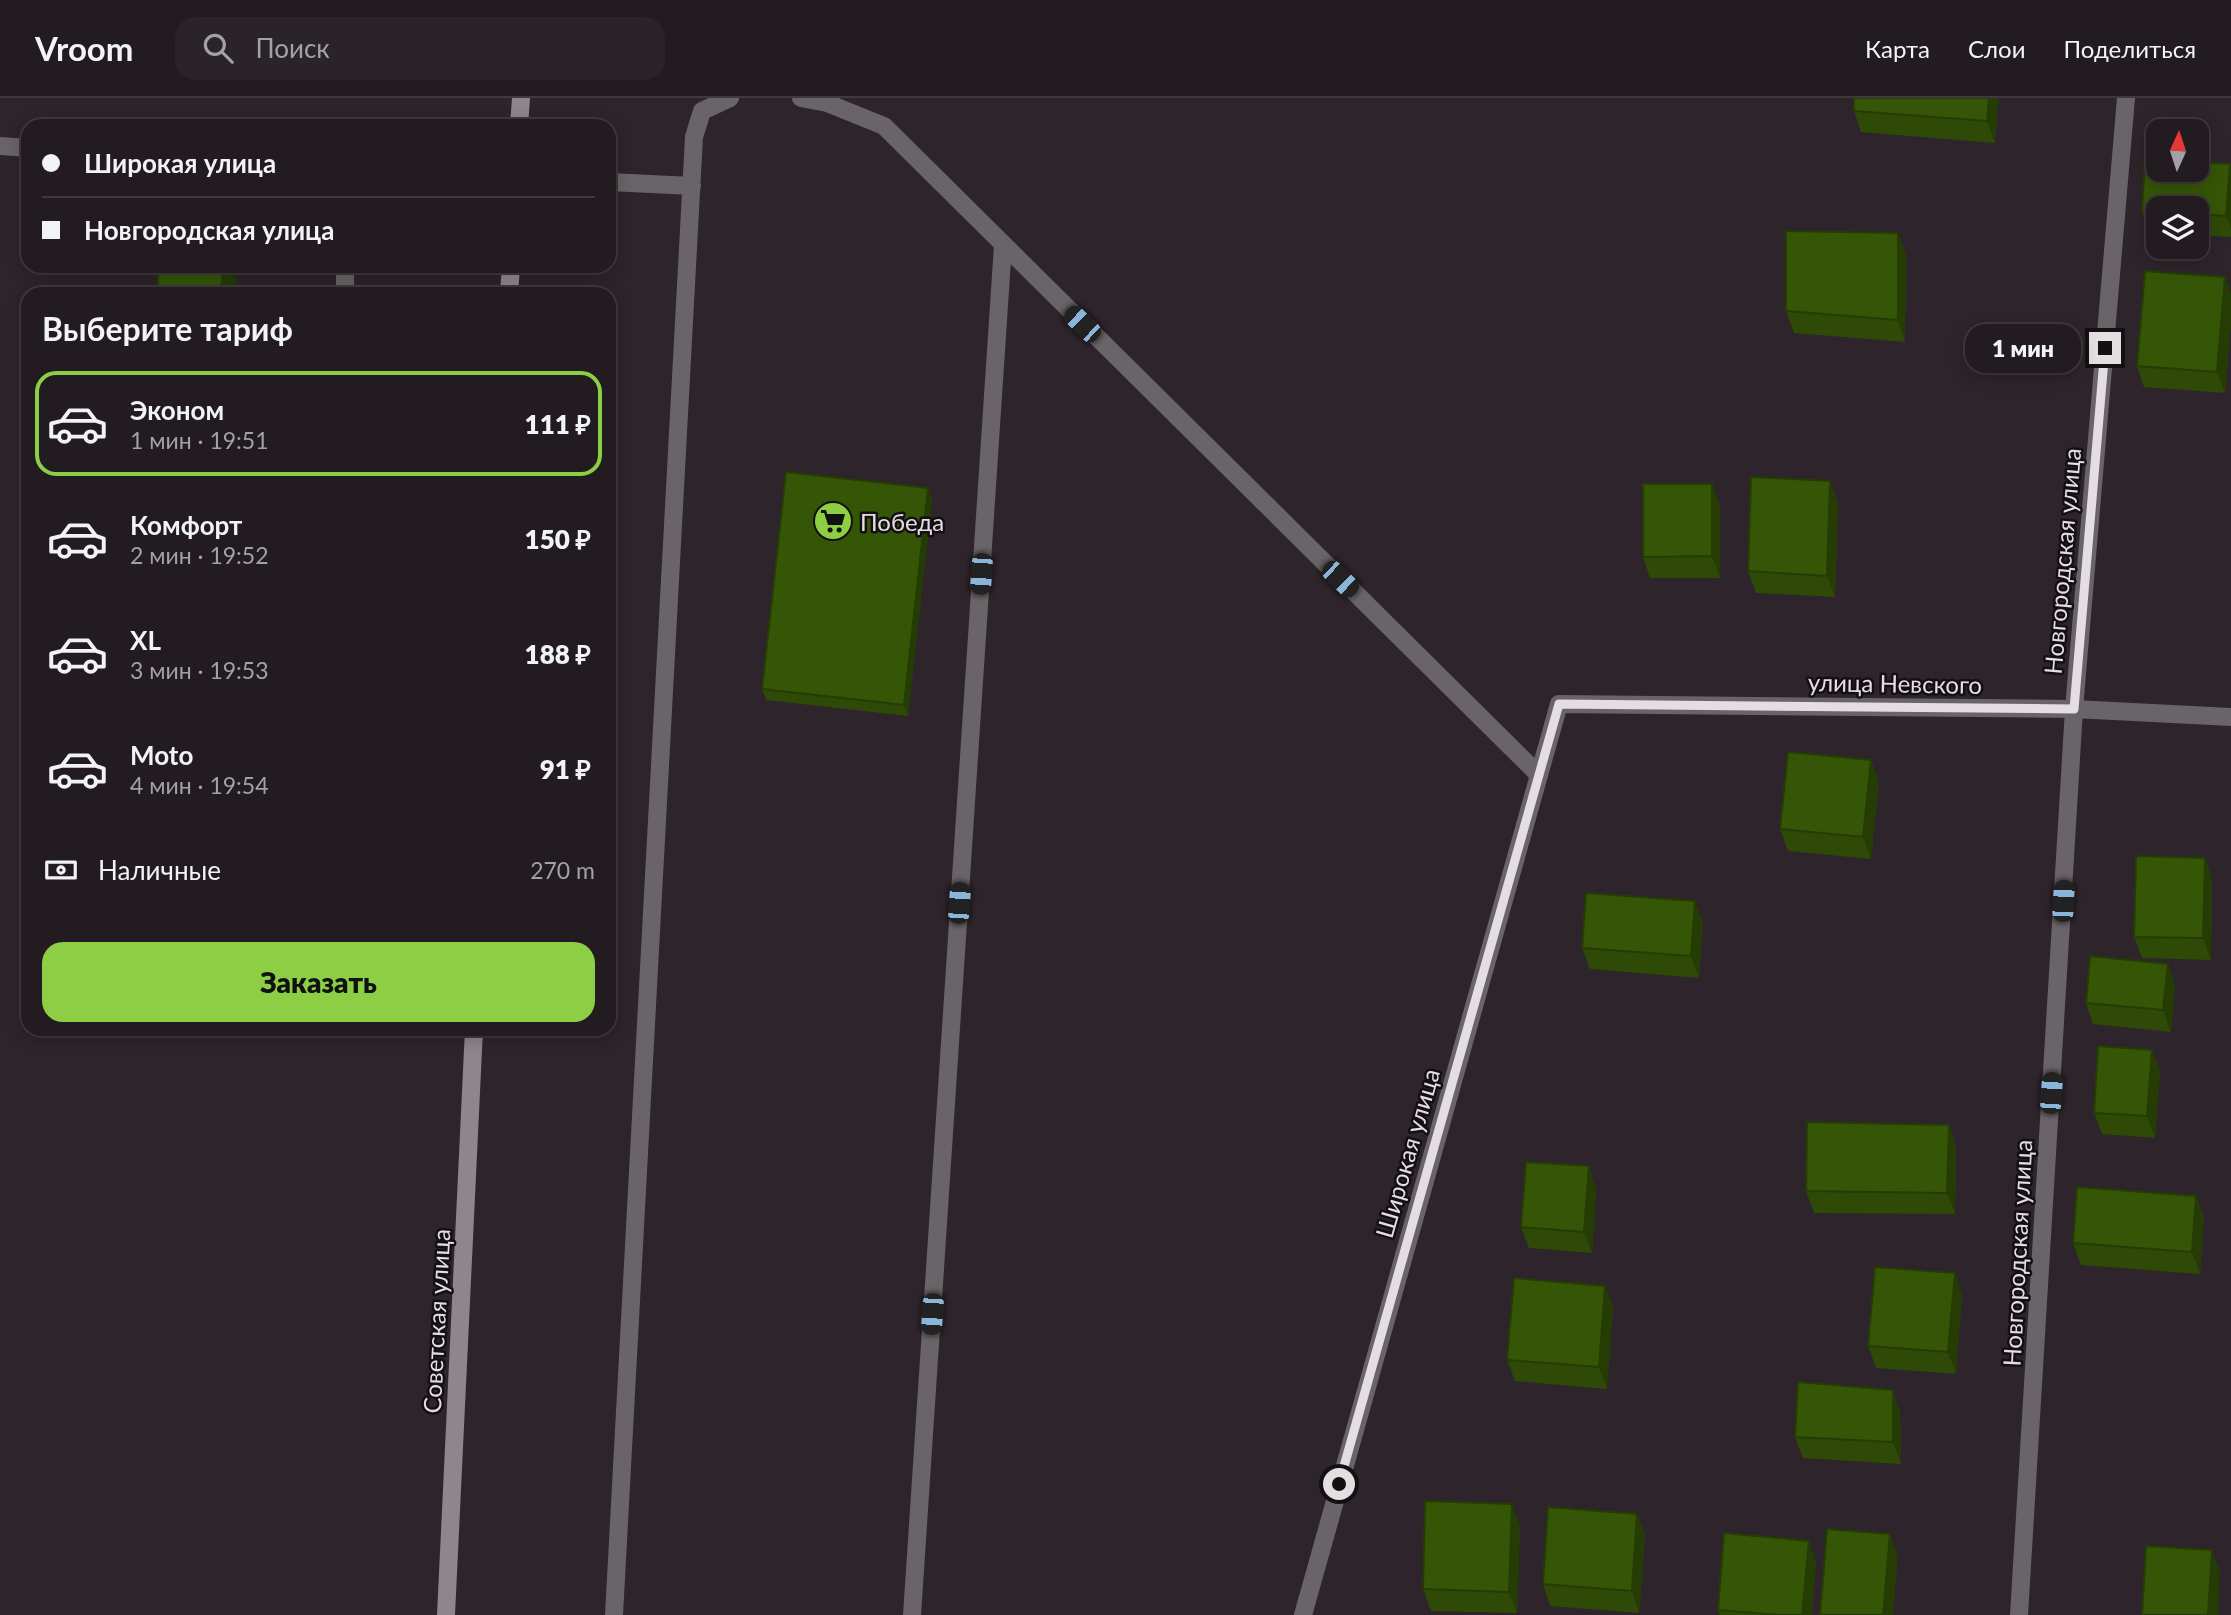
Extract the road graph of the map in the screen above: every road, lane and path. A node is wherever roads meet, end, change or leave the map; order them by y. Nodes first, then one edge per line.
1 (521, 98) edge
2 (730, 98) edge
3 (801, 98) edge
4 (2126, 98) edge
5 (520, 119) edge
6 (0, 146) edge
7 (21, 148) edge
8 (616, 182) edge
9 (692, 186) junction
10 (1003, 245) junction
11 (1559, 704) joint
12 (2074, 709) junction
13 (2231, 717) edge
14 (1539, 775) junction
15 (474, 1036) edge
16 (446, 1615) edge
17 (614, 1615) edge
18 (912, 1615) edge
19 (1303, 1615) edge
20 (2020, 1615) edge

1 - 5 main road
2 - 9 street
3 - 10 street
4 - 12 street, Новгородская улица
6 - 7 street
8 - 9 street
9 - 17 street
10 - 14 street
10 - 18 street
11 - 12 street, улица Невского
11 - 14 street, Широкая улица
12 - 13 street, улица Невского
12 - 20 street, Новгородская улица
14 - 19 street, Широкая улица
15 - 16 main road, Советская улица

